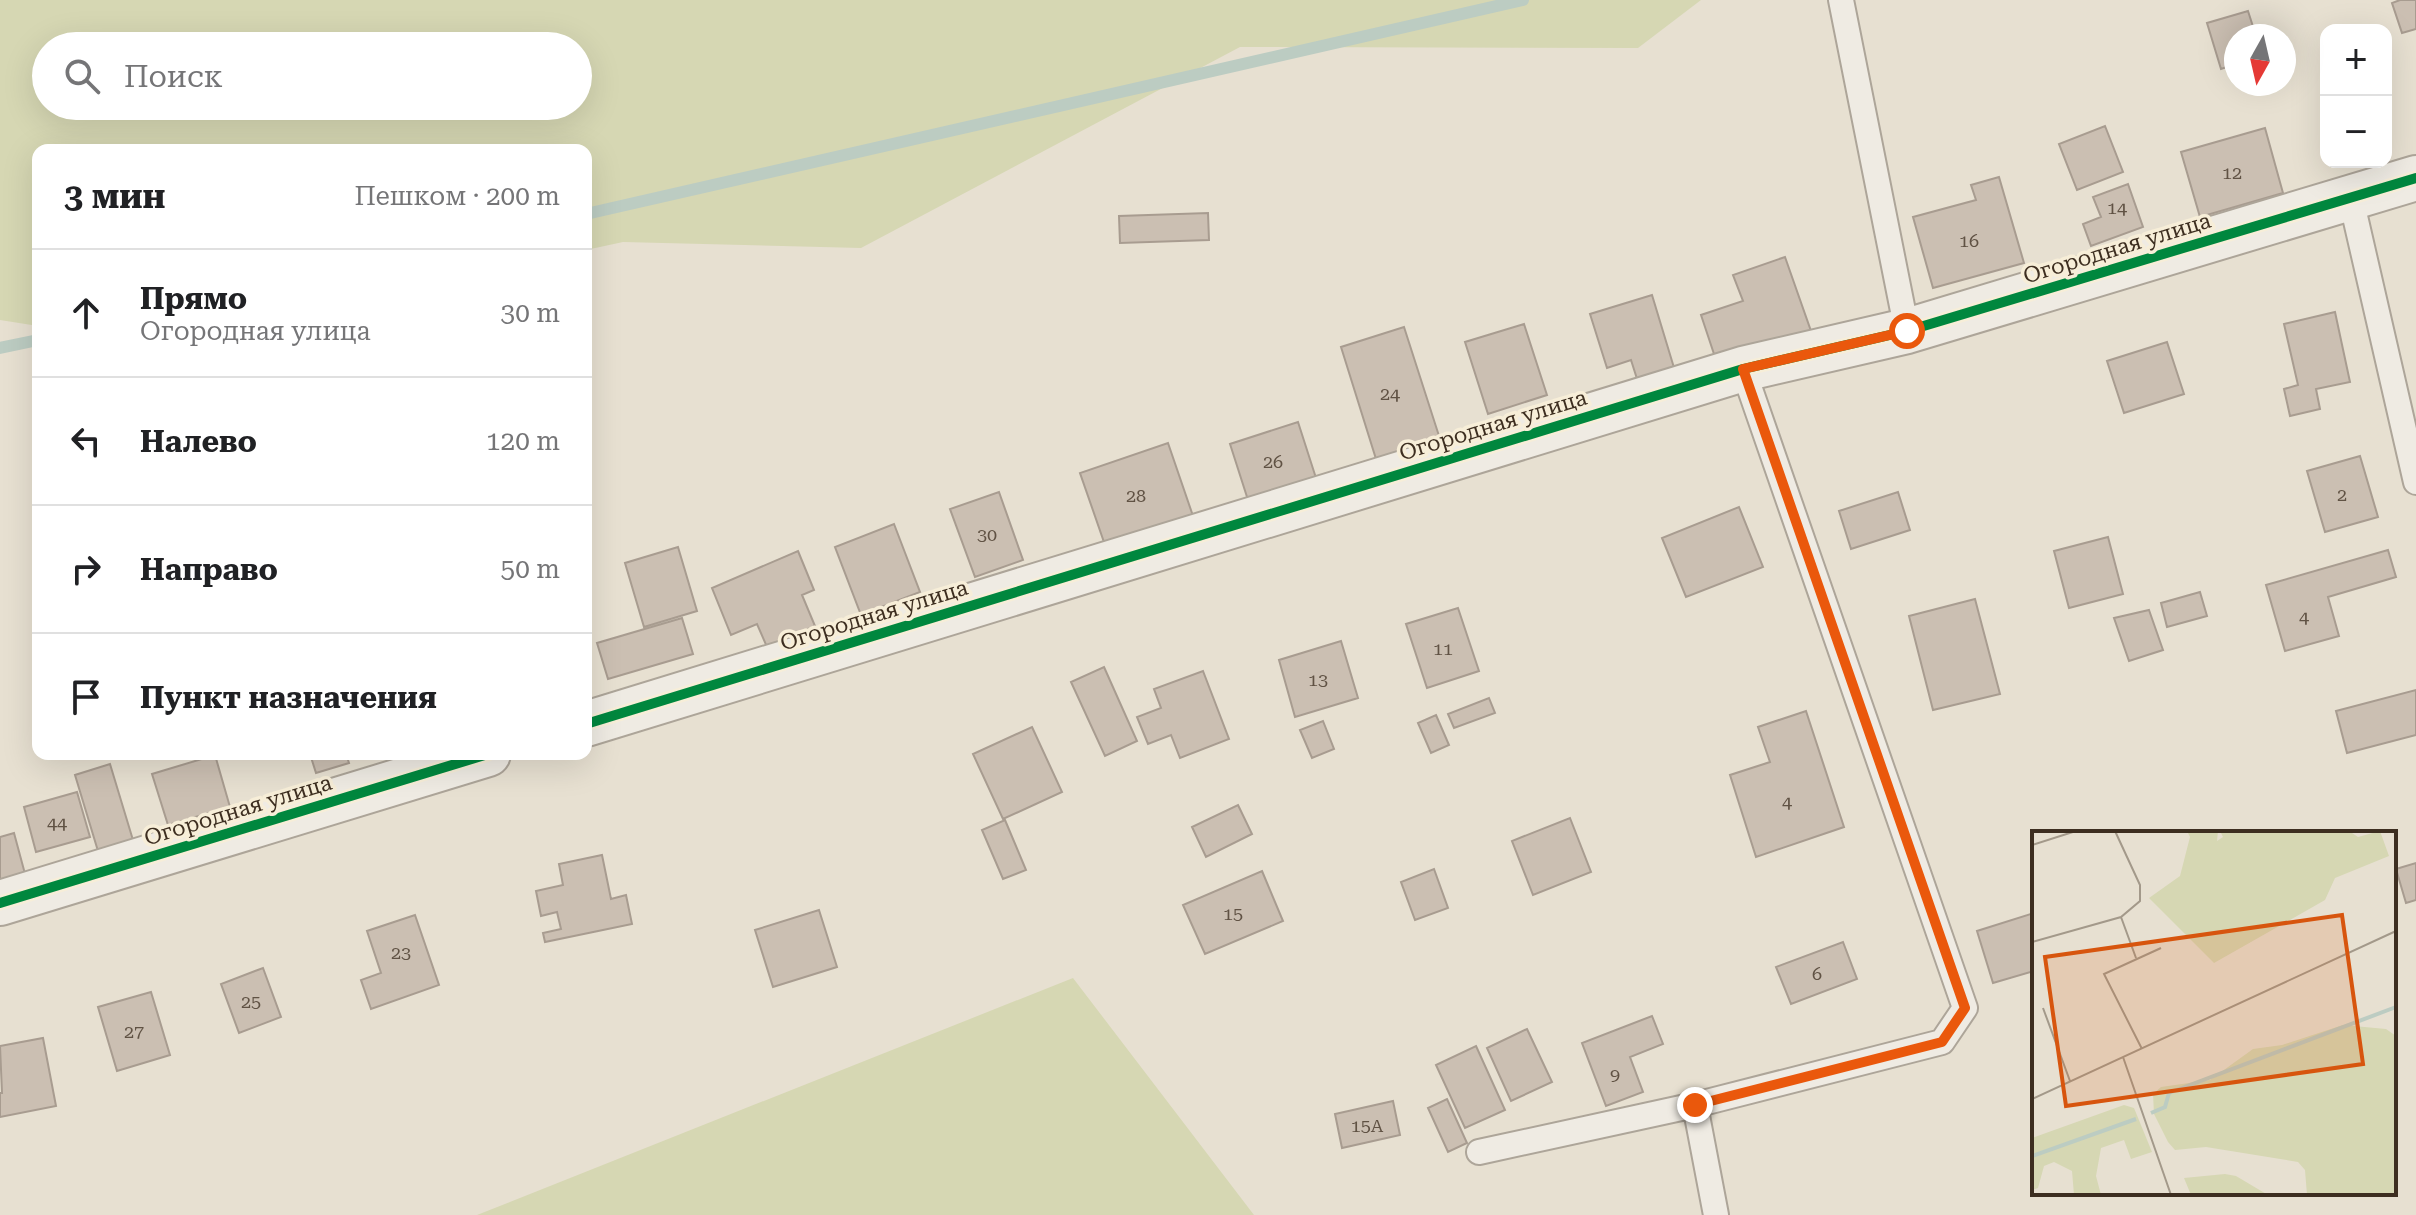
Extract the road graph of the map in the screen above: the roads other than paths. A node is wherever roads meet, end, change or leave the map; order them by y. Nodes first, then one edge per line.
1 (1841, 0) edge
2 (2416, 178) edge
3 (2351, 199) junction
4 (1907, 331) junction
5 (1743, 369) junction
6 (2416, 482) edge
7 (592, 722) edge
8 (468, 760) edge
9 (0, 903) edge
10 (1695, 1105) junction
11 (1479, 1152) dead end
12 (1716, 1215) edge

1 - 4 lane
2 - 3 street, Огородная улица
3 - 4 street, Огородная улица
3 - 6 lane
4 - 5 street, Огородная улица
5 - 7 street, Огородная улица
5 - 10 lane
8 - 9 street, Огородная улица
10 - 11 lane
10 - 12 lane

